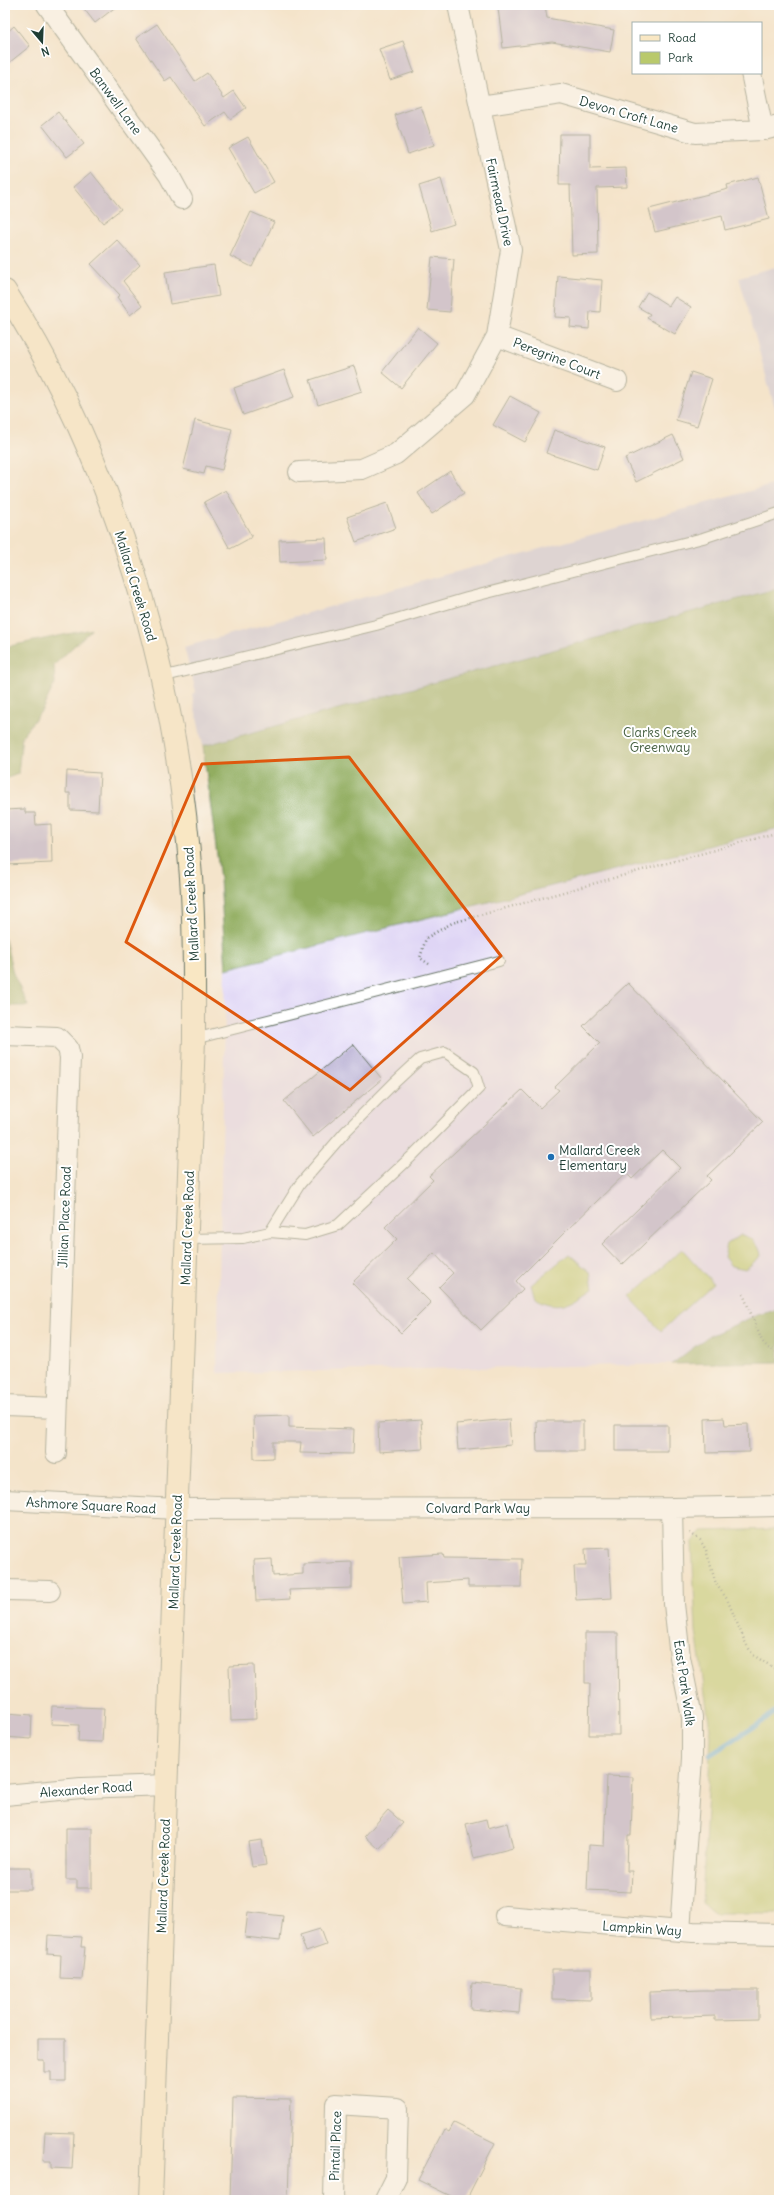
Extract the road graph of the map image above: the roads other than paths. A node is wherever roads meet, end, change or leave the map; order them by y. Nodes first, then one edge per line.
1 (47, 5) edge
2 (458, 5) edge
3 (750, 74) edge
4 (480, 106) junction
5 (771, 128) edge
6 (182, 199) dead end
7 (5, 291) edge
8 (497, 336) junction
9 (617, 381) dead end
10 (299, 472) dead end
11 (779, 513) edge
12 (161, 678) junction
13 (499, 961) dead end
14 (5, 1034) edge
15 (194, 1039) junction
16 (270, 1232) junction
17 (187, 1239) junction
18 (5, 1406) edge
19 (57, 1408) junction
20 (56, 1453) dead end
21 (5, 1500) edge
22 (779, 1506) edge
23 (672, 1508) junction
24 (177, 1509) junction
25 (5, 1590) edge
26 (50, 1592) dead end
27 (166, 1785) junction
28 (5, 1795) edge
29 (505, 1916) dead end
30 (680, 1931) junction
31 (779, 1934) edge
32 (151, 2200) edge
33 (334, 2200) edge
34 (385, 2200) edge

1 - 6 street, Banwell Lane
2 - 4 street, Fairmead Drive
3 - 5 street
4 - 5 street, Devon Croft Lane
4 - 8 street, Fairmead Drive
7 - 12 main road, Mallard Creek Road
8 - 9 street, Peregrine Court
8 - 10 street, Fairmead Drive
11 - 12 lane
12 - 15 main road, Mallard Creek Road
13 - 15 lane
14 - 19 street, Jillian Place Road
15 - 17 main road, Mallard Creek Road
16 - 16 lane
16 - 17 lane
17 - 24 main road, Mallard Creek Road
18 - 19 street
19 - 20 street, Jillian Place Road
21 - 24 street, Ashmore Square Road
22 - 23 street, Colvard Park Way
23 - 24 street, Colvard Park Way
23 - 30 street, East Park Walk
24 - 27 main road, Mallard Creek Road
25 - 26 street
27 - 28 street, Alexander Road
27 - 32 main road, Mallard Creek Road
29 - 30 street, Lampkin Way
30 - 31 street, Lampkin Way
33 - 34 street, Pintail Place

